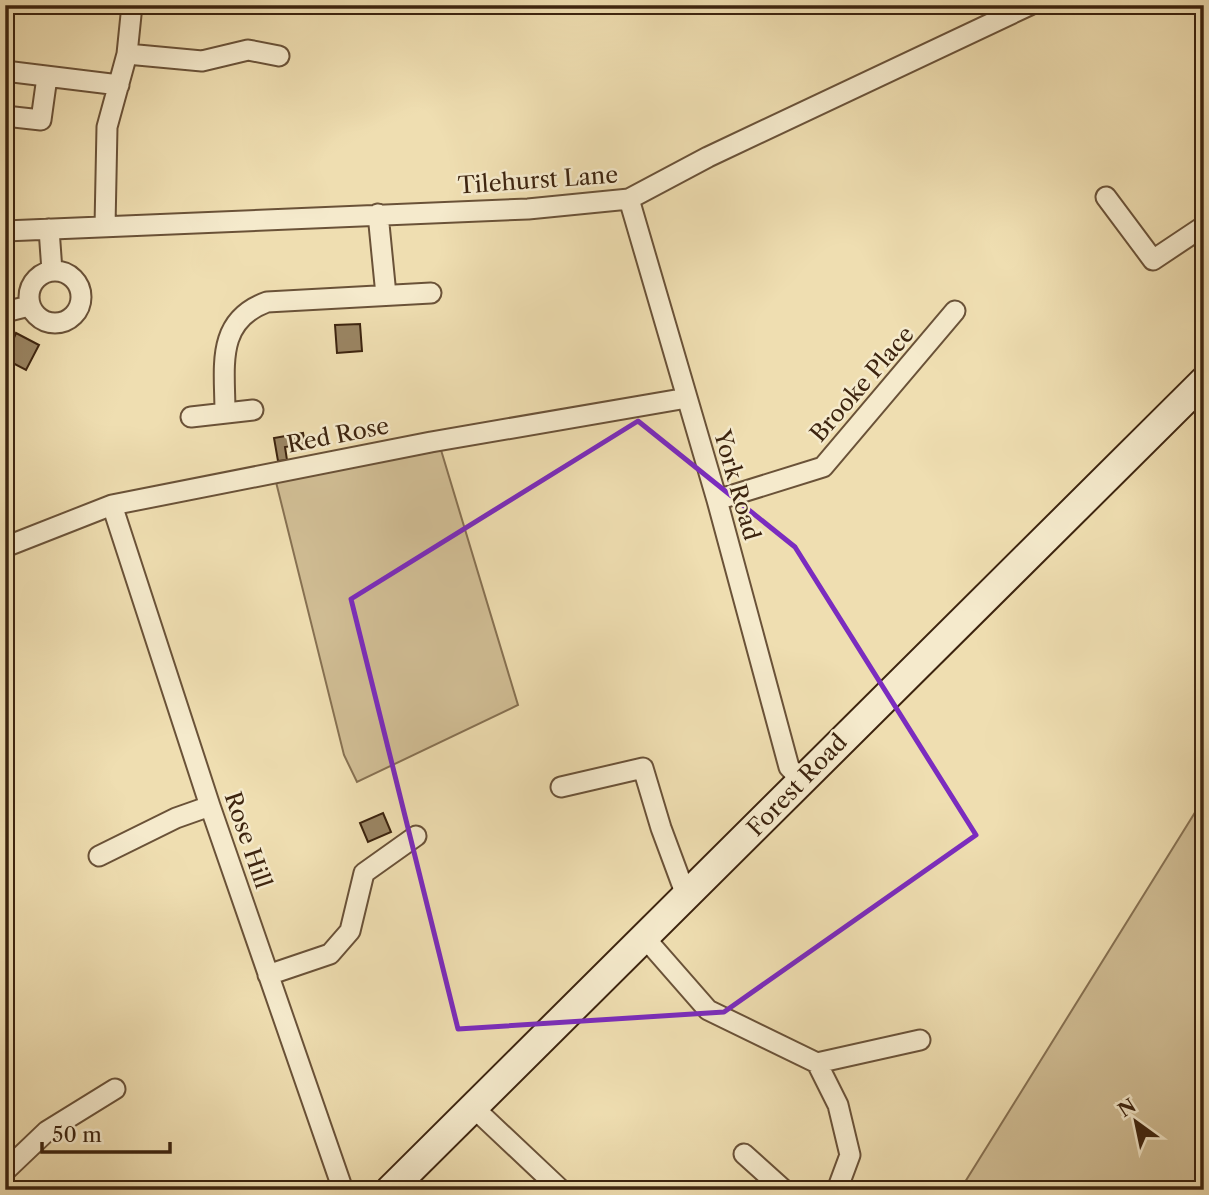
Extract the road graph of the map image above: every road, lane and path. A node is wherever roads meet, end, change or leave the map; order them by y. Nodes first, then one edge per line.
1 (132, 5) edge
2 (1030, 5) edge
3 (127, 54) junction
4 (279, 56) dead end
5 (5, 71) edge
6 (47, 76) junction
7 (119, 85) junction
8 (5, 116) edge
9 (1105, 197) dead end
10 (629, 199) junction
11 (378, 214) junction
12 (105, 226) junction
13 (1204, 226) edge
14 (49, 229) junction
15 (5, 231) edge
16 (52, 271) junction
17 (431, 293) dead end
18 (386, 295) junction
19 (29, 306) junction
20 (954, 311) dead end
21 (5, 312) edge
22 (680, 369) junction
23 (1204, 381) edge
24 (687, 398) junction
25 (654, 401) junction
26 (253, 411) dead end
27 (225, 413) junction
28 (191, 416) dead end
29 (717, 500) junction
30 (112, 505) junction
31 (5, 547) edge
32 (802, 781) junction
33 (561, 787) dead end
34 (210, 806) junction
35 (416, 836) dead end
36 (99, 856) dead end
37 (687, 898) junction
38 (645, 938) junction
39 (268, 975) junction
40 (920, 1040) dead end
41 (817, 1063) junction
42 (115, 1089) dead end
43 (474, 1108) junction
44 (744, 1154) dead end
45 (5, 1171) edge
46 (343, 1190) edge
47 (390, 1190) edge
48 (561, 1190) edge
49 (784, 1190) edge
50 (837, 1190) edge

1 - 3 street
2 - 10 street, Tilehurst Lane
3 - 4 street
3 - 7 street
5 - 6 street
6 - 7 street
6 - 8 street
7 - 12 street
9 - 13 street
10 - 11 street, Tilehurst Lane
10 - 22 street, York Road
11 - 12 street, Tilehurst Lane
11 - 18 street
12 - 14 street, Tilehurst Lane
14 - 15 street, Tilehurst Lane
14 - 16 street
16 - 19 street
16 - 19 street
17 - 18 street
18 - 27 street
19 - 21 street
20 - 29 street, Brooke Place
22 - 24 street, York Road
22 - 25 street
23 - 32 main road, Forest Road
24 - 25 street, Red Rose
24 - 29 street, York Road
25 - 30 street, Red Rose
26 - 27 street
27 - 28 street
29 - 32 street, York Road
30 - 31 street, Red Rose
30 - 34 street, Rose Hill
32 - 37 main road, Forest Road
33 - 37 street
34 - 36 street
34 - 39 street, Rose Hill
35 - 39 street
37 - 38 main road, Forest Road
38 - 41 street
38 - 43 main road, Forest Road
39 - 46 street, Rose Hill
40 - 41 street
41 - 50 street
42 - 45 street
43 - 47 main road, Forest Road
43 - 48 street
44 - 49 street

